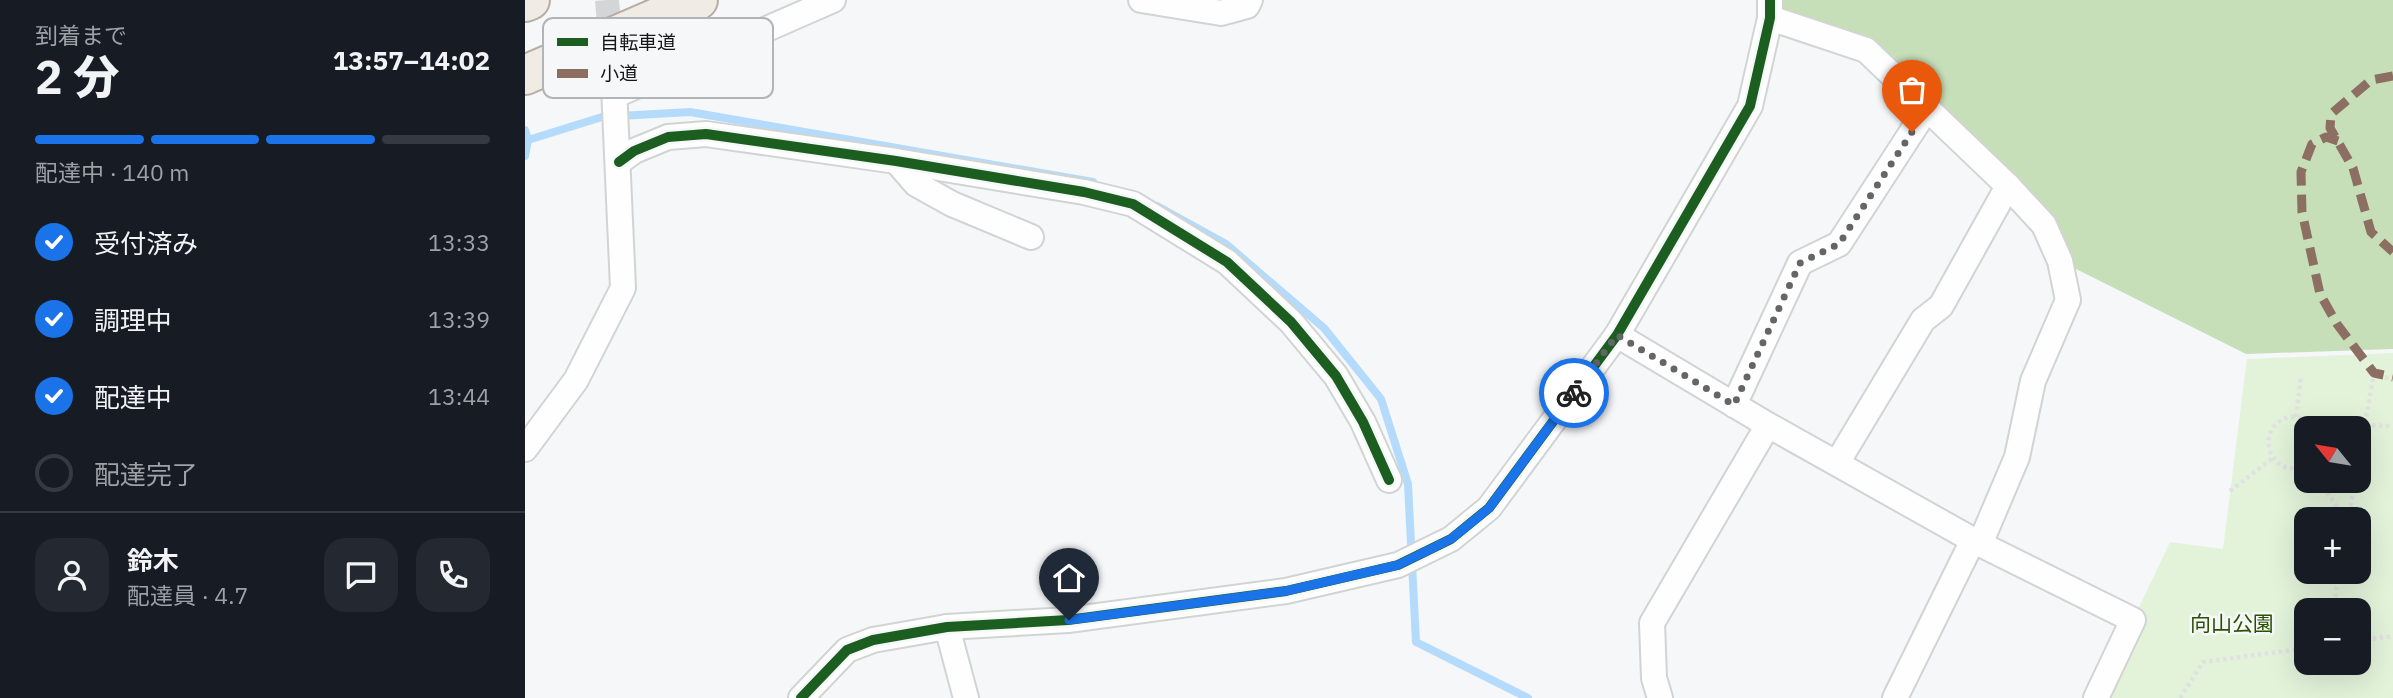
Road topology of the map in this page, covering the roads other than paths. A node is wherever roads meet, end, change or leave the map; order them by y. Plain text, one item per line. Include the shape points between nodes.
1 (698, 0) edge
2 (833, 0) edge
3 (1141, 0) edge
4 (1250, 0) edge
5 (1770, 9) edge
6 (656, 18) edge
7 (773, 26) edge
8 (543, 67) edge
9 (525, 75) edge
10 (615, 98) tunnel mouth
11 (1926, 110) junction
12 (896, 161) junction
13 (619, 162) junction
14 (2008, 186) junction
15 (1031, 237) dead end
16 (1617, 335) junction
17 (1734, 405) junction
18 (1768, 425) junction
19 (525, 449) edge
20 (1836, 463) junction
21 (1389, 480) dead end
22 (1976, 542) junction
23 (947, 627) junction
24 (801, 698) edge
25 (966, 698) edge
26 (1660, 698) edge
27 (1895, 698) edge
28 (2096, 698) edge

1 - 6 main road
2 - 7 street
3 - 4 street via 1221,13 1247,6
5 - 11 street via 1866,50
5 - 16 street via 1750,106
8 - 9 main road
10 - 13 street
11 - 14 street
11 - 17 street via 1839,244 1800,263
12 - 13 street via 706,134 668,137
12 - 15 street via 916,184
12 - 21 street via 1133,204 1227,262 1291,322 1336,376
13 - 19 street via 623,288 576,380
14 - 20 street via 1941,306 1923,320
14 - 22 street via 2044,225 2060,261 2068,300 2033,381 2017,457
16 - 17 street
16 - 23 street via 1489,508 1451,539 1398,565 1272,593 1069,620
17 - 18 street
18 - 20 street
18 - 26 street via 1652,623 1654,678
20 - 22 street
22 - 27 street
22 - 28 street via 2133,620
23 - 24 street via 873,640 847,650
23 - 25 street

